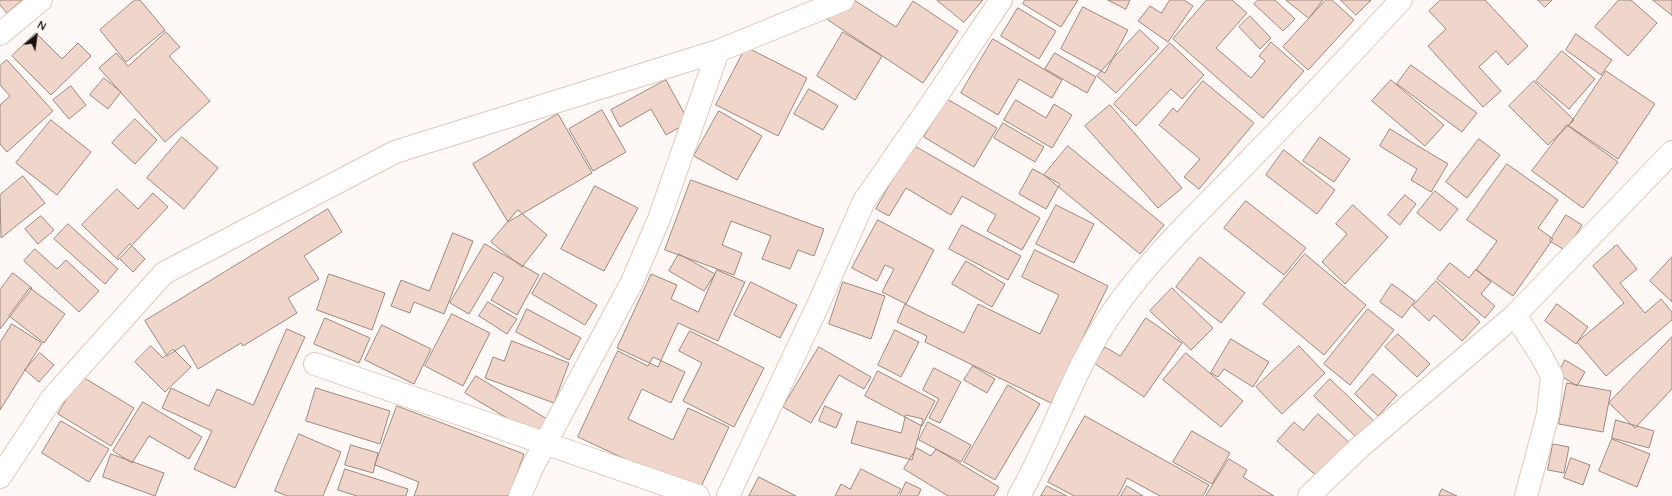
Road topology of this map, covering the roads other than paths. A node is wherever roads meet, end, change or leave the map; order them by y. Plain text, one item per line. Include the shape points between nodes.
1 (41, 0) edge
2 (843, 0) edge
3 (1001, 0) edge
4 (1401, 0) edge
5 (0, 34) edge
6 (718, 51) junction
7 (1668, 165) edge
8 (1514, 315) junction
9 (315, 364) dead end
10 (546, 443) junction
11 (0, 477) edge
12 (520, 496) edge
13 (698, 496) edge
14 (728, 496) edge
15 (1019, 496) edge
16 (1309, 496) edge
17 (1526, 496) edge

1 - 5 street
2 - 6 street
3 - 14 street via 864,200
4 - 15 street via 1134,282 1108,318 1079,369 1035,468
6 - 10 street via 659,219 635,275
6 - 11 street via 395,152 164,273 52,398
7 - 8 street
8 - 16 street via 1359,448
8 - 17 street via 1552,376 1548,414
9 - 10 street
10 - 12 street
10 - 13 street

